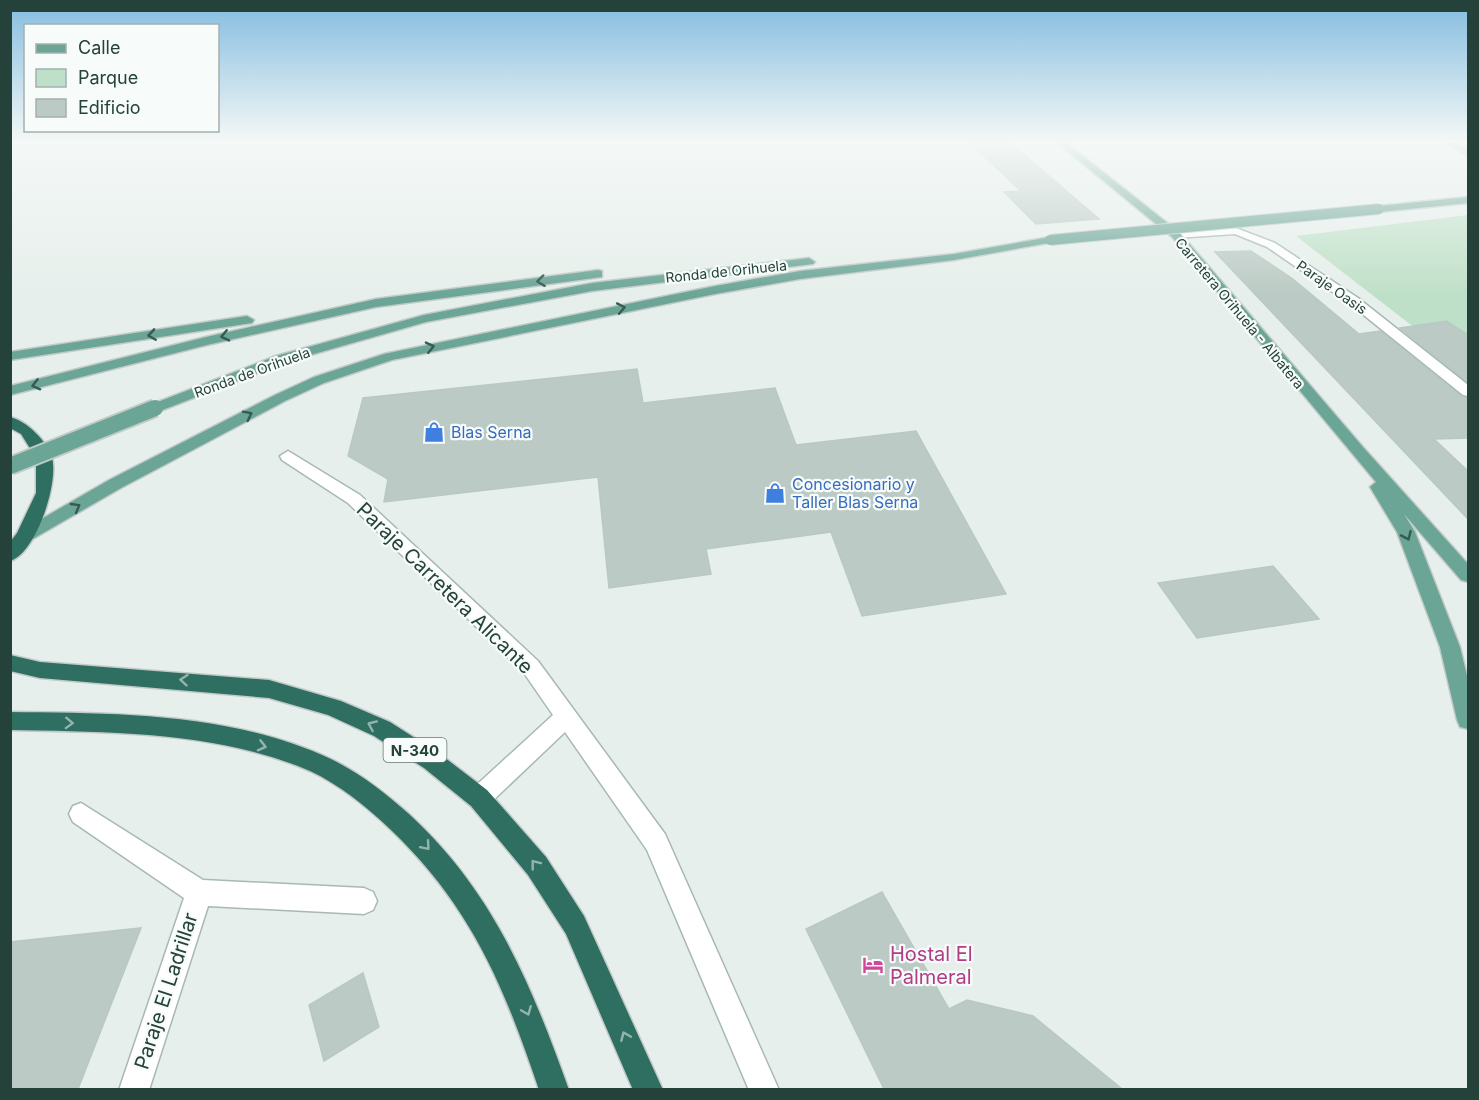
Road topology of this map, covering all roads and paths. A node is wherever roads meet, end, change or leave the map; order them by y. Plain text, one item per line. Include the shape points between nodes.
1 (1123, 192) edge
2 (1468, 193) edge
3 (1468, 200) edge
4 (1442, 202) junction
5 (1176, 235) junction
6 (1050, 240) junction
7 (851, 258) junction
8 (376, 303) junction
9 (10, 356) edge
10 (10, 392) edge
11 (1468, 392) edge
12 (10, 421) edge
13 (1356, 450) junction
14 (288, 456) dead end
15 (10, 466) edge
16 (25, 536) junction
17 (10, 555) edge
18 (1468, 575) edge
19 (10, 663) edge
20 (566, 717) junction
21 (1468, 720) edge
22 (10, 721) edge
23 (478, 798) junction
24 (81, 814) dead end
25 (199, 893) junction
26 (364, 901) dead end
27 (134, 1089) edge
28 (554, 1089) edge
29 (648, 1089) edge
30 (764, 1089) edge

1 - 5 main road, Carretera Orihuela - Albatera
2 - 4 main road
3 - 4 main road, Ronda de Orihuela
4 - 6 main road, Ronda de Orihuela, bridge
5 - 11 street, Paraje Oasis via 1236,231 1271,245 1354,301
5 - 13 main road, Carretera Orihuela - Albatera
6 - 7 main road, Ronda de Orihuela
16 -> 6 main road via 280,398 319,380 389,357 715,290
7 -> 8 main road via 640,269
7 - 15 main road, Ronda de Orihuela, bridge via 603,286 424,319 281,359
8 -> 9 main road
8 -> 10 main road via 206,341
12 - 16 highway via 27,431 44,458 44,493
13 - 18 main road
13 -> 21 main road via 1406,532 1450,647
14 - 20 street, Paraje Carretera Alicante via 354,499 531,668
16 - 17 highway
23 -> 19 highway, N-340 via 432,761 382,729 322,704 269,689 40,670
20 - 23 street
20 - 30 street, Paraje Carretera Alicante via 656,842
22 -> 28 highway via 143,726 214,735 316,763 367,793 416,834 459,883 494,939 528,1011
29 -> 23 highway, N-340 via 575,925 537,866
24 - 25 street, Paraje El Ladrillar
25 - 26 street, Paraje El Ladrillar
25 - 27 street, Paraje El Ladrillar

